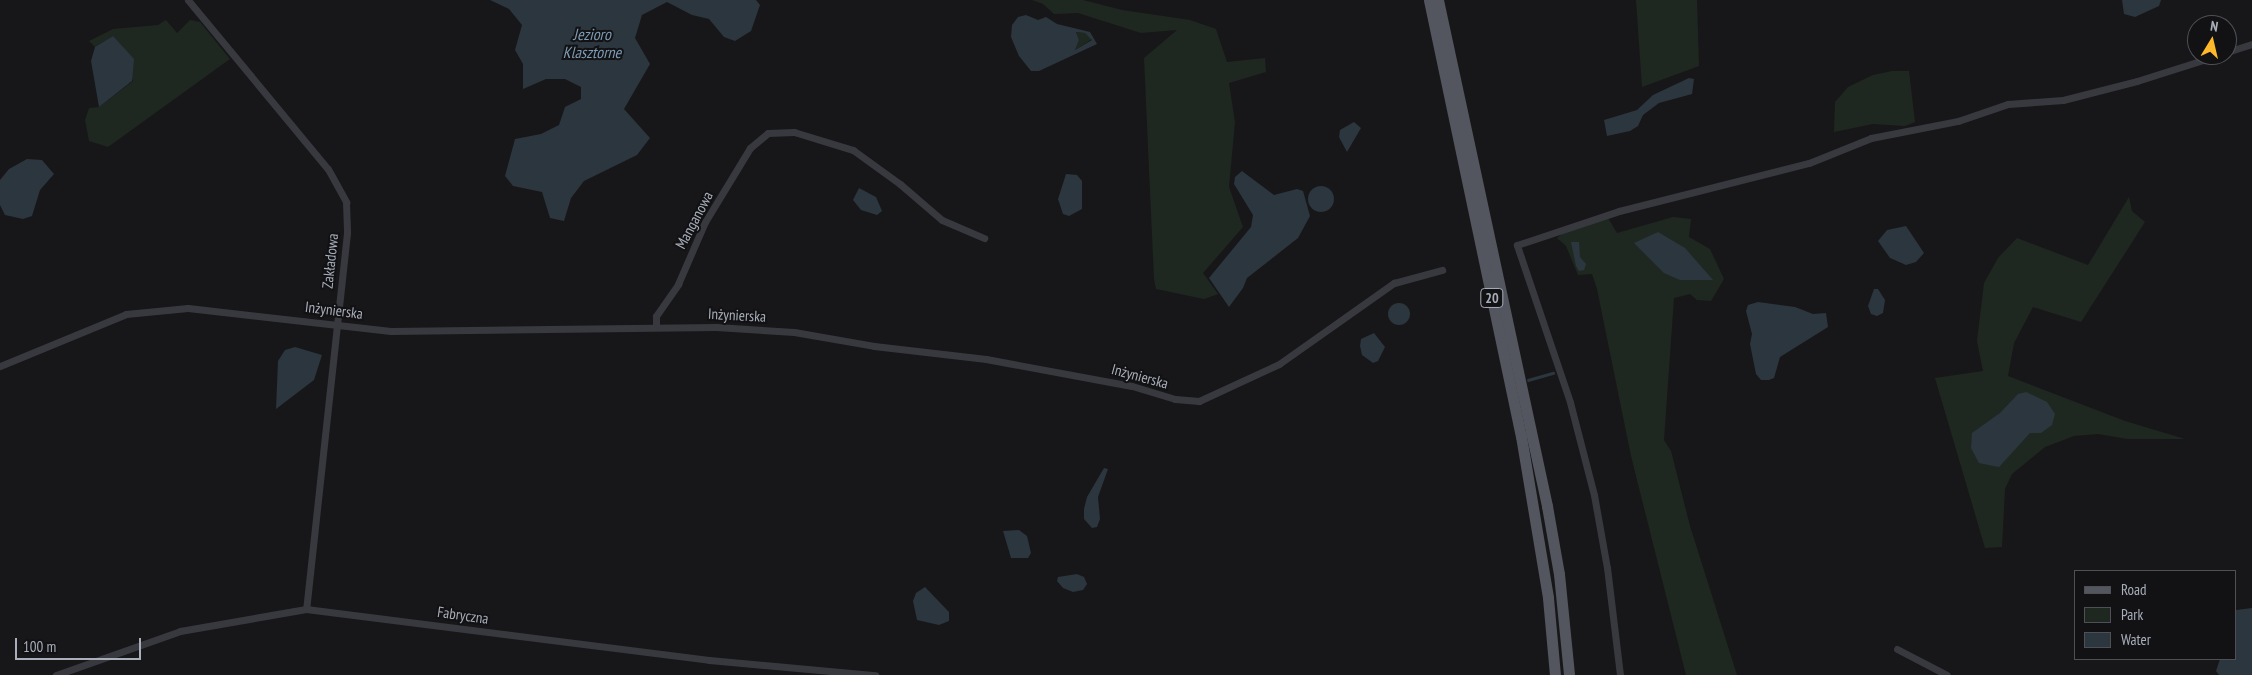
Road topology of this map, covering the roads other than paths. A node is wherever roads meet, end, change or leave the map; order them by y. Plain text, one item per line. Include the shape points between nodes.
1 (188, 0) edge
2 (1429, 0) edge
3 (1438, 0) edge
4 (2252, 44) edge
5 (2237, 49) edge
6 (2187, 65) edge
7 (984, 238) dead end
8 (1442, 270) dead end
9 (337, 323) junction
10 (656, 328) junction
11 (0, 366) edge
12 (306, 609) junction
13 (1897, 649) dead end
14 (56, 675) edge
15 (875, 675) edge
16 (1555, 675) edge
17 (1569, 675) edge
18 (1620, 675) edge
19 (1947, 675) edge

1 - 9 street, Zakładowa via 328,168 343,192 348,220
2 - 16 main road, 20 via 1528,472 1548,598
3 - 17 main road, 20 via 1547,506 1559,574
4 - 5 street
6 - 18 street via 2063,100 2008,104 1958,121 1871,138 1808,163 1619,211 1517,245 1570,402 1594,495 1608,568
7 - 10 street, Manganowa via 942,220 853,150 794,132 768,133 750,148 705,222 678,284 656,316
8 - 10 street, Inżynierska via 1394,283 1279,364 1199,401 1175,399 1123,384 986,359 874,346 794,332 716,327
9 - 10 street, Inżynierska via 391,331
9 - 11 street, Inżynierska via 188,308 145,311 126,314
9 - 12 street, Zakładowa
12 - 14 street, Fabryczna via 180,631
12 - 15 street, Fabryczna via 709,660
13 - 19 street

